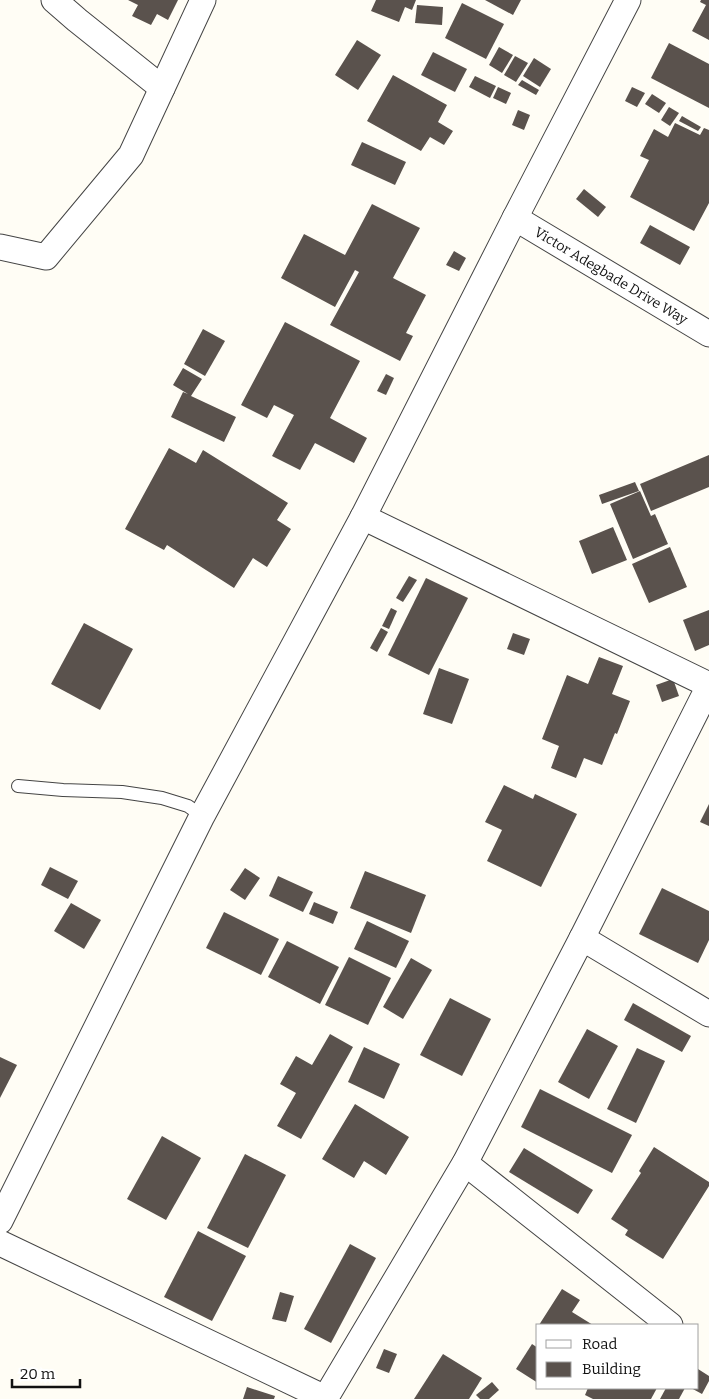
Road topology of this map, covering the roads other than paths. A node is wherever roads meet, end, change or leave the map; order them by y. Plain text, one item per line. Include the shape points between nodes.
1 (54, 0) edge
2 (203, 0) edge
3 (628, 0) edge
4 (162, 88) junction
5 (515, 218) junction
6 (0, 246) edge
7 (709, 334) edge
8 (363, 517) junction
9 (709, 685) edge
10 (18, 786) dead end
11 (202, 816) junction
12 (582, 938) junction
13 (709, 1014) edge
14 (465, 1163) junction
15 (0, 1221) edge
16 (0, 1243) edge
17 (669, 1324) edge
18 (325, 1399) edge

1 - 4 street
2 - 4 street
3 - 5 street
4 - 6 street via 131,154 46,257
5 - 7 street, Victor Adegbade Drive Way
5 - 8 street
8 - 9 street
8 - 11 street
9 - 12 street
10 - 11 lane via 122,792 162,798 188,806
11 - 15 street
12 - 13 street
12 - 14 street
14 - 17 street
14 - 18 street
16 - 18 street

